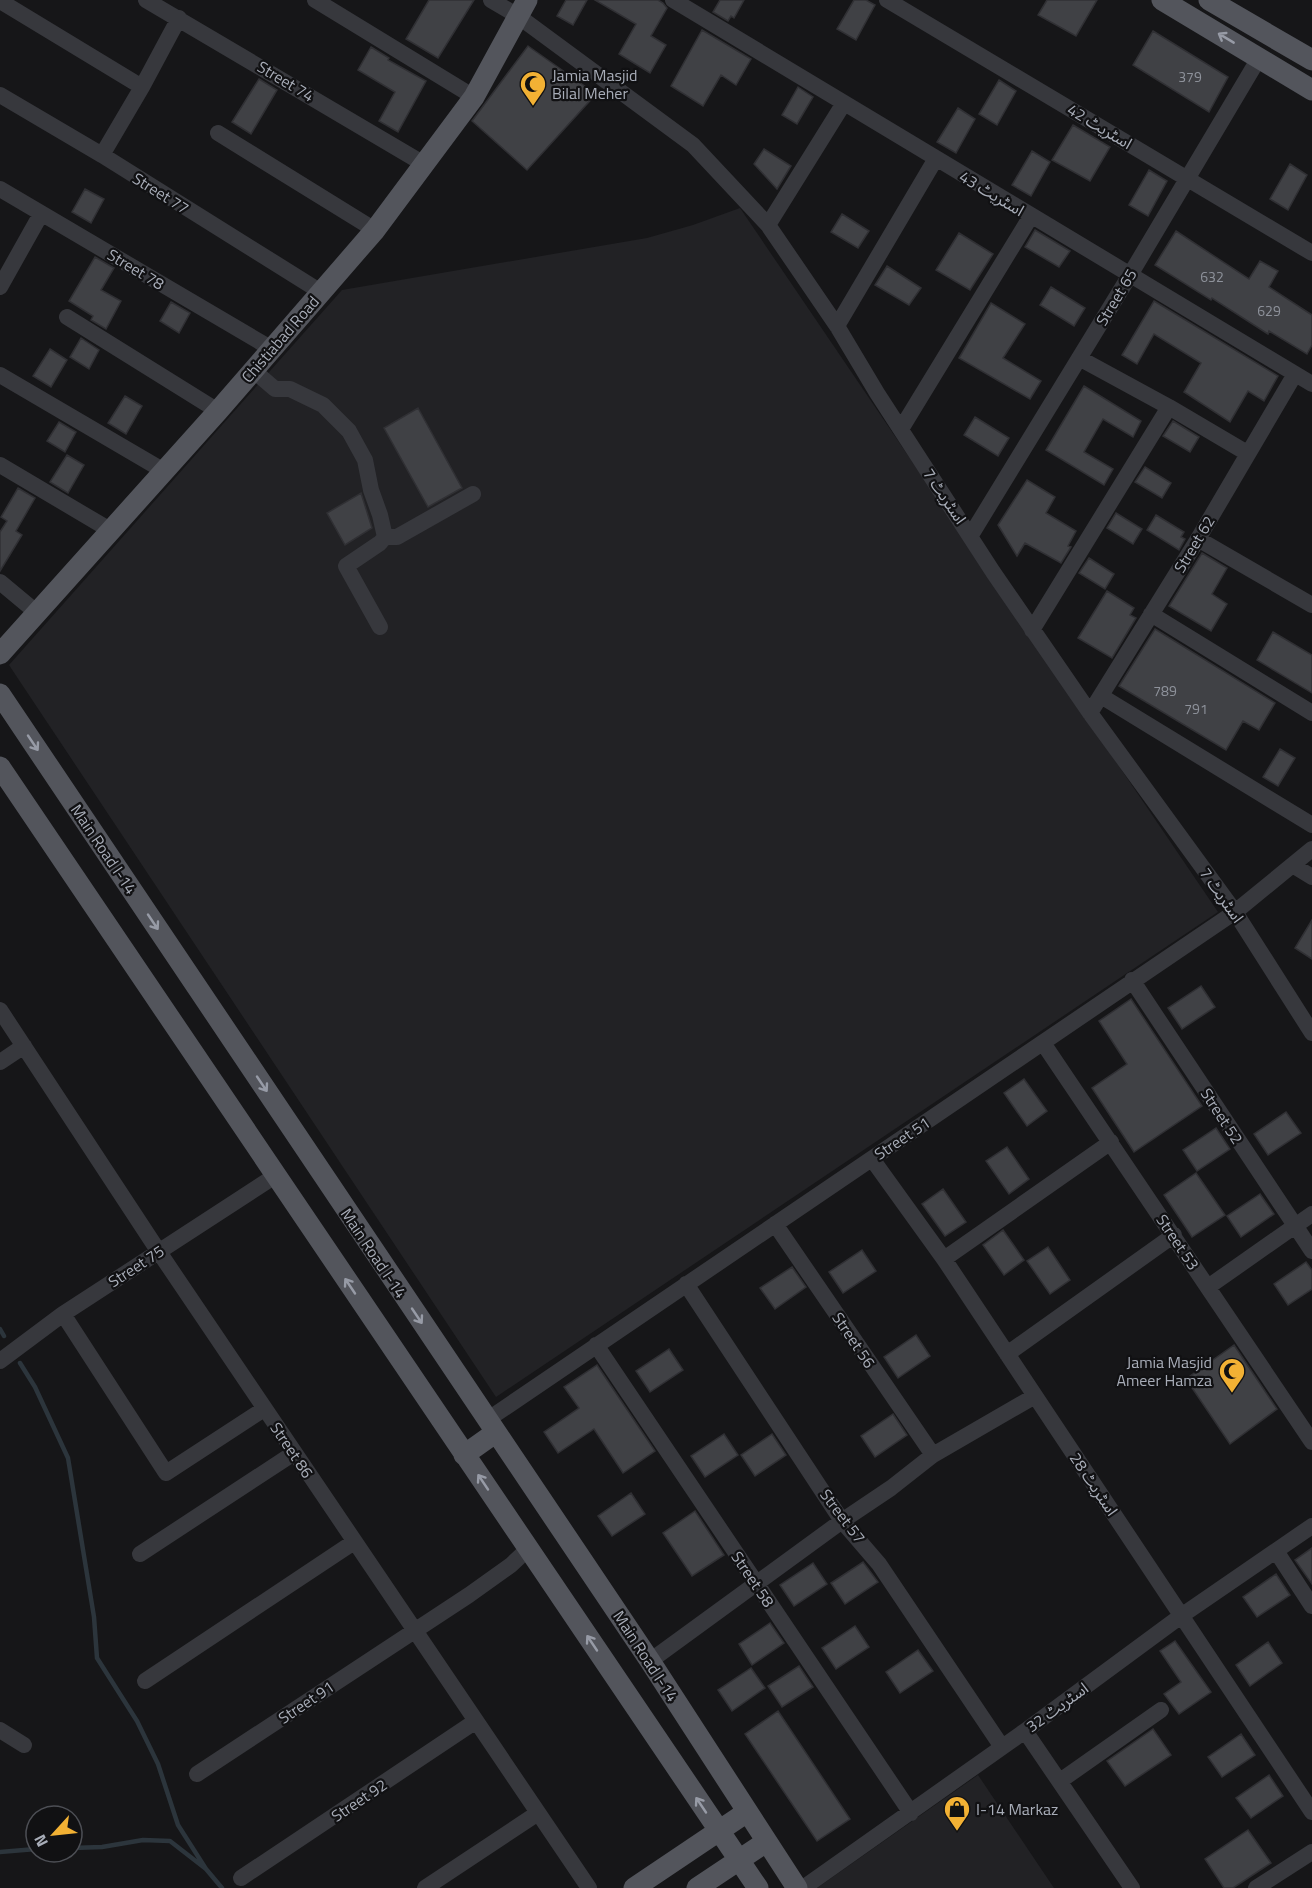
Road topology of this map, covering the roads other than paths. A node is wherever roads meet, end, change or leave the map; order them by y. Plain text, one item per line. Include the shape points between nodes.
1 (146, 0) edge
2 (315, 0) edge
3 (491, 0) edge
4 (673, 0) edge
5 (887, 0) edge
6 (1162, 0) edge
7 (1209, 0) edge
8 (0, 1) edge
9 (523, 8) edge
10 (179, 18) junction
11 (1258, 58) junction
12 (1312, 60) edge
13 (142, 87) junction
14 (1312, 90) edge
15 (0, 95) edge
16 (474, 97) junction
17 (844, 103) junction
18 (218, 133) dead end
19 (102, 155) junction
20 (935, 160) junction
21 (424, 164) junction
22 (1187, 178) junction
23 (0, 189) edge
24 (41, 214) junction
25 (1031, 216) junction
26 (768, 225) junction
27 (375, 230) junction
28 (1312, 253) edge
29 (1130, 275) junction
30 (1, 281) edge
31 (321, 292) junction
32 (67, 317) dead end
33 (837, 326) junction
34 (272, 349) junction
35 (1078, 358) junction
36 (254, 370) junction
37 (1295, 374) junction
38 (0, 375) edge
39 (1312, 384) edge
40 (1169, 407) junction
41 (218, 411) junction
42 (901, 429) junction
43 (1247, 453) junction
44 (0, 465) edge
45 (164, 471) junction
46 (473, 494) dead end
47 (110, 530) junction
48 (971, 535) junction
49 (385, 537) junction
50 (1198, 539) junction
51 (0, 582) edge
52 (1312, 605) edge
53 (36, 612) junction
54 (1151, 614) junction
55 (380, 627) dead end
56 (1032, 630) junction
57 (0, 654) edge
58 (0, 694) edge
59 (1101, 696) junction
60 (1090, 713) junction
61 (1312, 713) edge
62 (0, 767) edge
63 (1312, 825) edge
64 (1312, 849) edge
65 (1294, 866) junction
66 (1312, 877) edge
67 (1235, 912) junction
68 (1132, 980) junction
69 (0, 1010) edge
70 (1311, 1029) edge
71 (1043, 1043) junction
72 (24, 1046) junction
73 (0, 1062) edge
74 (1111, 1142) junction
75 (872, 1159) junction
76 (275, 1176) junction
77 (1312, 1214) edge
78 (775, 1224) junction
79 (1295, 1227) junction
80 (1174, 1235) junction
81 (1312, 1251) edge
82 (159, 1252) junction
83 (944, 1259) junction
84 (686, 1284) junction
85 (1208, 1287) junction
86 (63, 1314) junction
87 (596, 1345) junction
88 (1007, 1354) junction
89 (0, 1361) edge
90 (1035, 1396) junction
91 (264, 1408) junction
92 (491, 1426) junction
93 (1312, 1442) edge
94 (294, 1454) junction
95 (464, 1455) junction
96 (933, 1455) junction
97 (842, 1521) junction
98 (1312, 1526) edge
99 (354, 1542) junction
100 (528, 1549) junction
101 (1276, 1551) junction
102 (140, 1554) dead end
103 (757, 1584) junction
104 (1312, 1606) edge
105 (1181, 1616) junction
106 (415, 1629) junction
107 (650, 1661) junction
108 (145, 1681) dead end
109 (1161, 1710) dead end
110 (476, 1721) junction
111 (0, 1730) edge
112 (1025, 1731) junction
113 (24, 1745) dead end
114 (1002, 1747) junction
115 (197, 1774) dead end
116 (1060, 1781) junction
117 (747, 1812) junction
118 (1312, 1812) edge
119 (538, 1813) junction
120 (910, 1813) junction
121 (719, 1831) junction
122 (766, 1842) junction
123 (1312, 1852) edge
124 (739, 1860) junction
125 (241, 1878) dead end
126 (425, 1888) edge
127 (589, 1888) edge
128 (634, 1888) edge
129 (697, 1888) edge
130 (758, 1888) edge
131 (797, 1888) edge
132 (802, 1888) edge
133 (1132, 1888) edge
134 (1256, 1888) edge

1 - 10 street, Street 74
2 - 16 street
3 - 9 street, اسٹریٹ 7
4 - 17 street, اسٹریٹ 43
5 - 22 street, اسٹریٹ 42
11 -> 6 main road
7 - 12 main road
8 - 13 street
9 - 16 main road, Chistiabad Road
9 - 26 street, اسٹریٹ 7 via 693,145
10 - 13 street
10 - 21 street, Street 74
11 - 14 main road
11 - 22 street, Street 65
13 - 19 street
15 - 19 street, Street 77
16 - 21 main road, Chistiabad Road
17 - 20 street, اسٹریٹ 43
17 - 26 street
18 - 27 street
19 - 31 street, Street 77
20 - 25 street, اسٹریٹ 43
20 - 33 street
21 - 27 main road, Chistiabad Road
22 - 28 street, اسٹریٹ 42
22 - 29 street, Street 65
23 - 24 street, Street 78
24 - 30 street
24 - 34 street, Street 78
25 - 29 street, اسٹریٹ 43
25 - 42 street
26 - 33 street, اسٹریٹ 7
27 - 31 main road, Chistiabad Road
29 - 35 street, Street 65
29 - 37 street, اسٹریٹ 43
31 - 34 main road, Chistiabad Road
32 - 41 street
33 - 42 street, اسٹریٹ 7
34 - 36 main road, Chistiabad Road
35 - 40 street
35 - 48 street, Street 65
36 - 41 main road, Chistiabad Road
36 - 49 street via 275,389 290,389 323,405 349,431 365,460
37 - 39 street, اسٹریٹ 43
37 - 43 street, Street 62
38 - 45 street
40 - 43 street
40 - 56 street
41 - 45 main road, Chistiabad Road
42 - 48 street, اسٹریٹ 7
43 - 50 street, Street 62
44 - 47 street
45 - 47 main road, Chistiabad Road
46 - 49 street via 398,537
47 - 53 main road, Chistiabad Road
48 - 56 street, اسٹریٹ 7
49 - 55 street via 346,566
50 - 52 street
50 - 54 street, Street 62
51 - 53 street
53 - 57 main road, Chistiabad Road
54 - 59 street, Street 62
54 - 61 street
56 - 60 street, اسٹریٹ 7
58 -> 92 main road, Main Road I-14
59 - 60 street, Street 62
59 - 63 street
60 - 67 street, اسٹریٹ 7
62 - 76 main road
64 - 65 street, Street 51
65 - 66 street
65 - 67 street, Street 51
67 - 68 street, Street 51
67 - 70 street, اسٹریٹ 7
68 - 71 street, Street 51
68 - 79 street, Street 52
69 - 72 street, Street 86
71 - 74 street, Street 53
71 - 75 street, Street 51
72 - 73 street
72 - 82 street, Street 86
74 - 80 street, Street 53
74 - 83 street
75 - 78 street, Street 51
75 - 83 street, اسٹریٹ 28
76 - 82 street, Street 75
95 -> 76 main road
77 - 79 street
78 - 84 street, Street 51
78 - 96 street, Street 56
79 - 81 street, Street 52
79 - 85 street
80 - 85 street, Street 53
80 - 88 street
82 - 86 street, Street 75
82 - 91 street, Street 86
83 - 88 street, اسٹریٹ 28
84 - 87 street, Street 51
84 - 97 street, Street 57
85 - 93 street, Street 53
86 - 89 street, Street 75
86 - 91 street via 166,1473
87 - 92 street, Street 51
87 - 103 street, Street 58
88 - 90 street, اسٹریٹ 28
90 - 96 street
90 - 105 street, اسٹریٹ 28
91 - 94 street, Street 86
92 - 95 main road
92 - 107 main road, Main Road I-14
94 - 99 street, Street 86
94 - 102 street
100 -> 95 main road
96 - 97 street
97 - 103 street
97 - 114 street, Street 57 via 879,1564
98 - 101 street, اسٹریٹ 32
99 - 106 street, Street 86
99 - 108 street
100 - 106 street, Street 91 via 490,1581
121 -> 100 main road
101 - 104 street
101 - 105 street, اسٹریٹ 32
103 - 107 street
103 - 120 street, Street 58
105 - 112 street, اسٹریٹ 32
105 - 118 street, اسٹریٹ 28
106 - 110 street, Street 86
106 - 115 street, Street 91
107 - 117 main road, Main Road I-14
109 - 116 street
110 - 119 street, Street 86
110 - 125 street, Street 92
111 - 113 street
112 - 114 street, اسٹریٹ 32
112 - 116 street
114 - 120 street, اسٹریٹ 32
116 - 133 street
117 - 121 main road
117 - 122 main road, Main Road I-14
119 - 126 street
119 - 127 street, Street 86
120 - 132 street, اسٹریٹ 32
121 - 124 main road
121 - 128 main road
122 - 124 main road
122 - 131 main road, Main Road I-14
123 - 134 street
124 - 129 main road
124 - 130 main road

